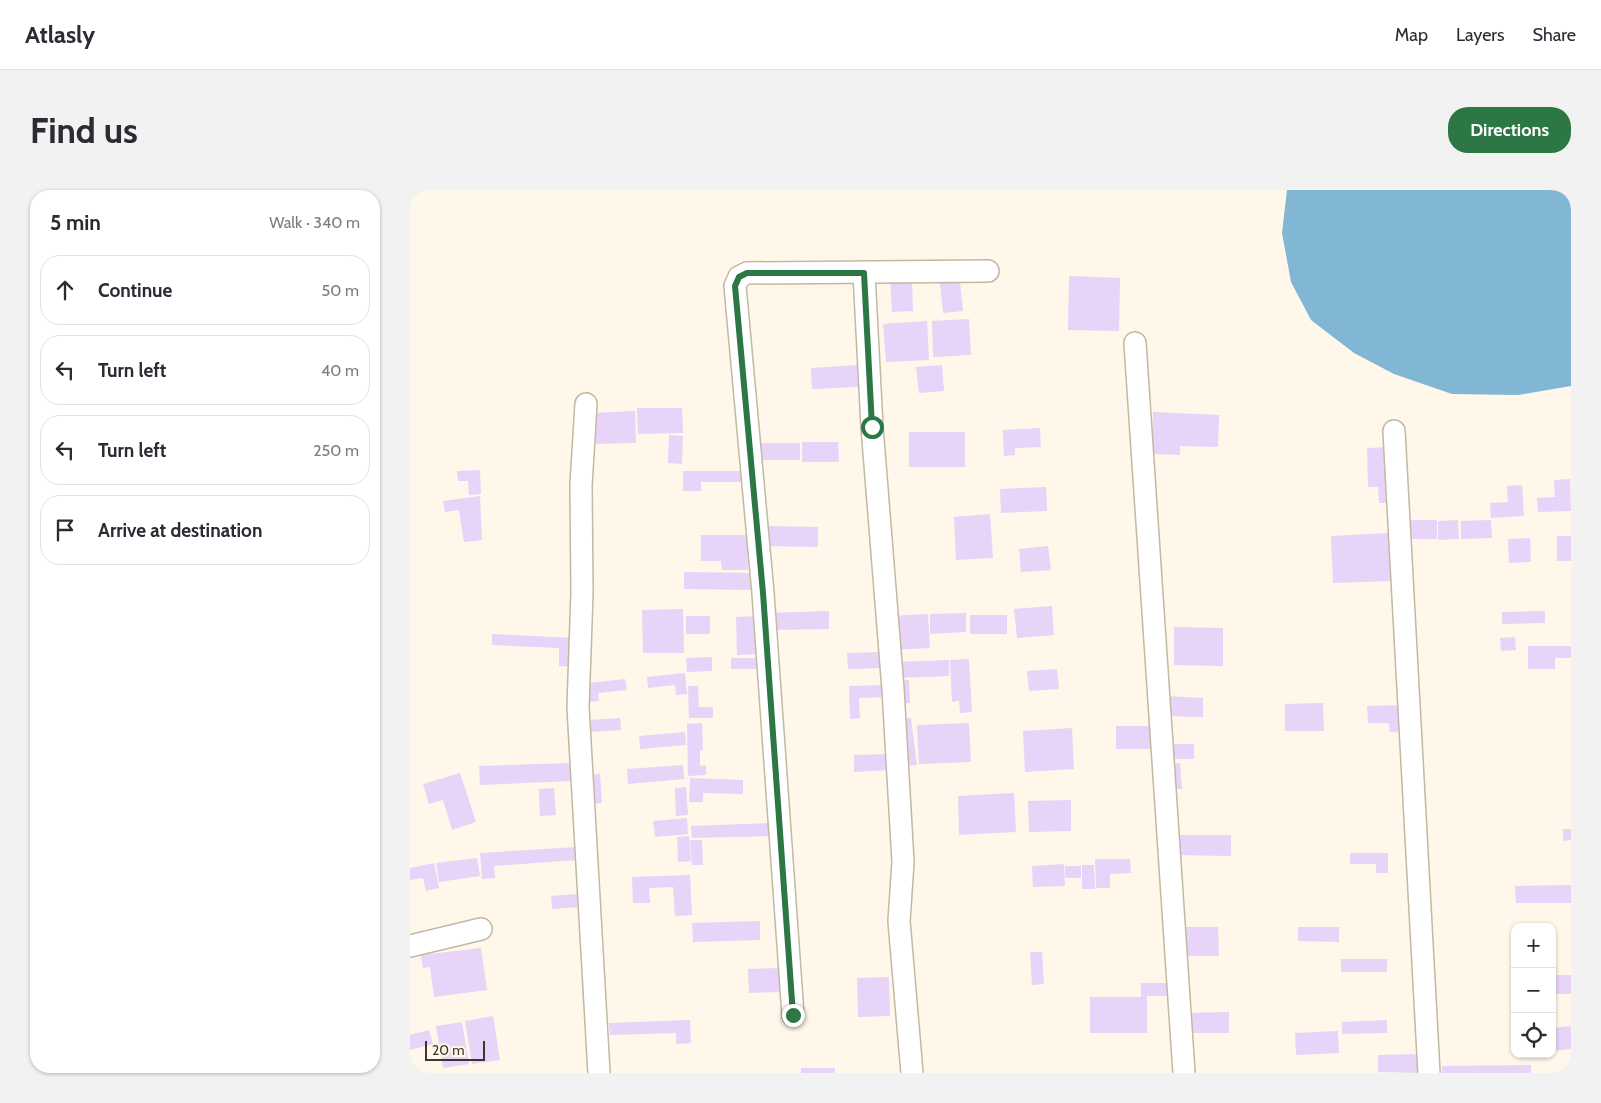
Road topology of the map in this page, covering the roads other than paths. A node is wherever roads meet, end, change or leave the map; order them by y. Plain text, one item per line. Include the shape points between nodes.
1 (988, 272) dead end
2 (864, 273) junction
3 (1135, 343) dead end
4 (586, 404) dead end
5 (1394, 431) dead end
6 (482, 929) dead end
7 (410, 946) edge
8 (793, 1015) dead end
9 (599, 1073) edge
10 (912, 1073) edge
11 (1184, 1073) edge
12 (1429, 1073) edge

1 - 2 street
2 - 8 street via 747,273 739,277 735,286 763,593
2 - 10 street via 903,853 899,921
3 - 11 street
4 - 9 street via 581,485 578,707
5 - 12 street
6 - 7 street

